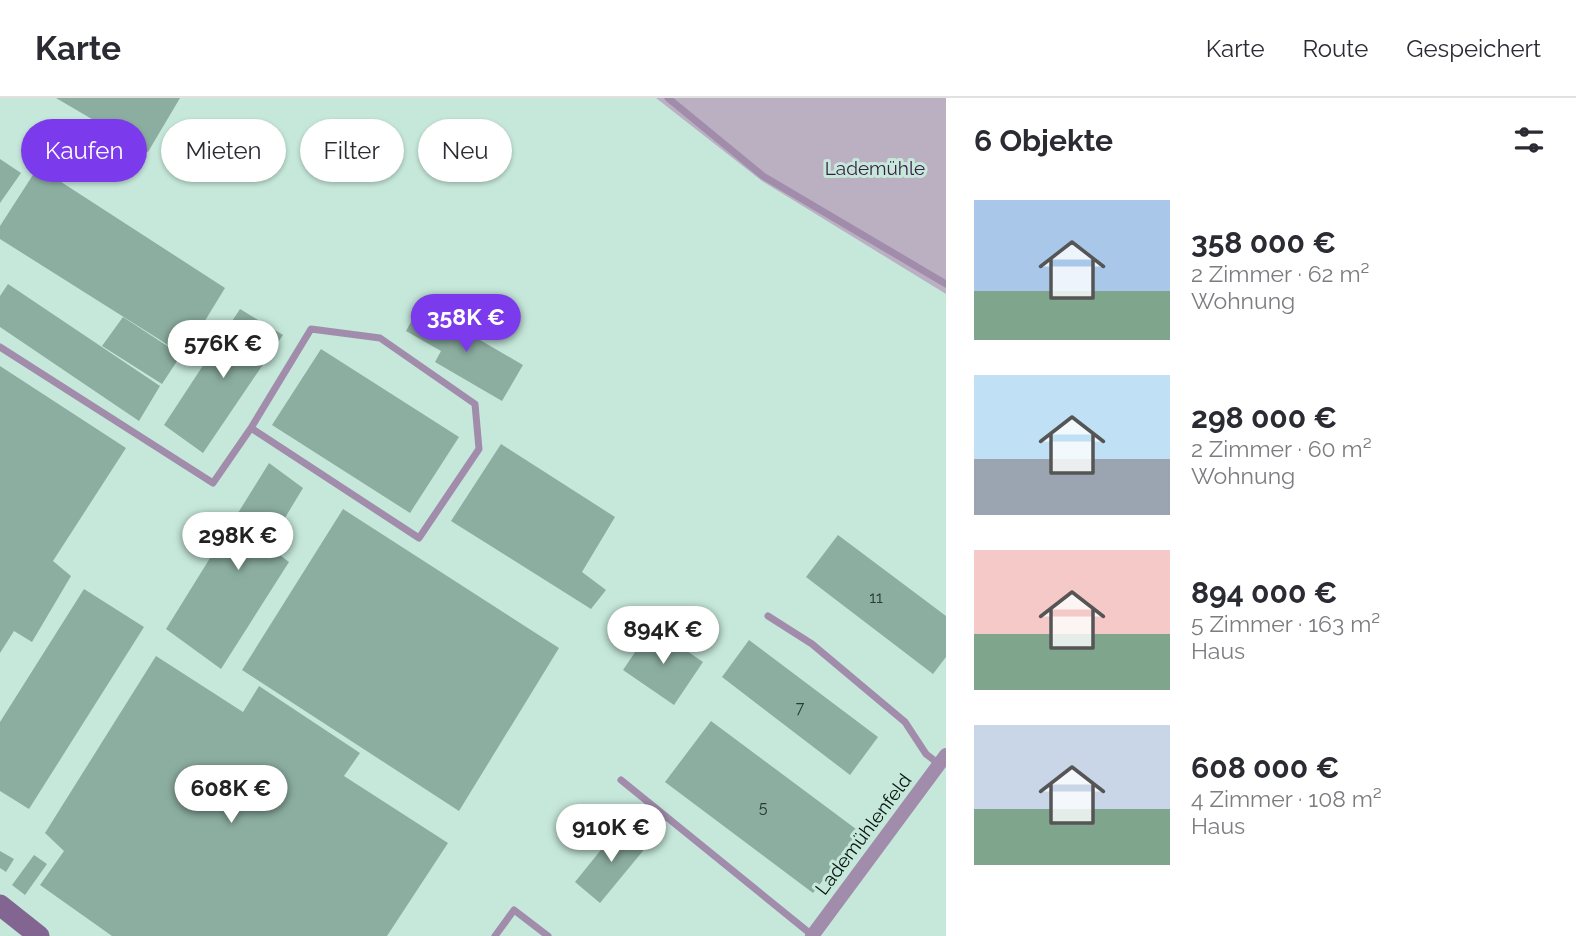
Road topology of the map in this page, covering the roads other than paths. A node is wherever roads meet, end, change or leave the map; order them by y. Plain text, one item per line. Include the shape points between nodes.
1 (668, 98) edge
2 (946, 284) edge
3 (0, 347) edge
4 (251, 428) junction
5 (768, 616) dead end
6 (943, 760) edge
7 (621, 780) dead end
8 (0, 905) edge
9 (39, 936) edge
10 (495, 936) edge
11 (548, 936) edge
12 (812, 936) edge

1 - 2 lane via 763,176
3 - 4 lane via 213,483
4 - 4 lane via 311,329 380,338 475,404 479,449 419,538
5 - 6 lane via 812,644 905,722 926,754
6 - 12 street, Lademühlenfeld
7 - 12 lane
8 - 9 main road
10 - 11 lane via 514,910

